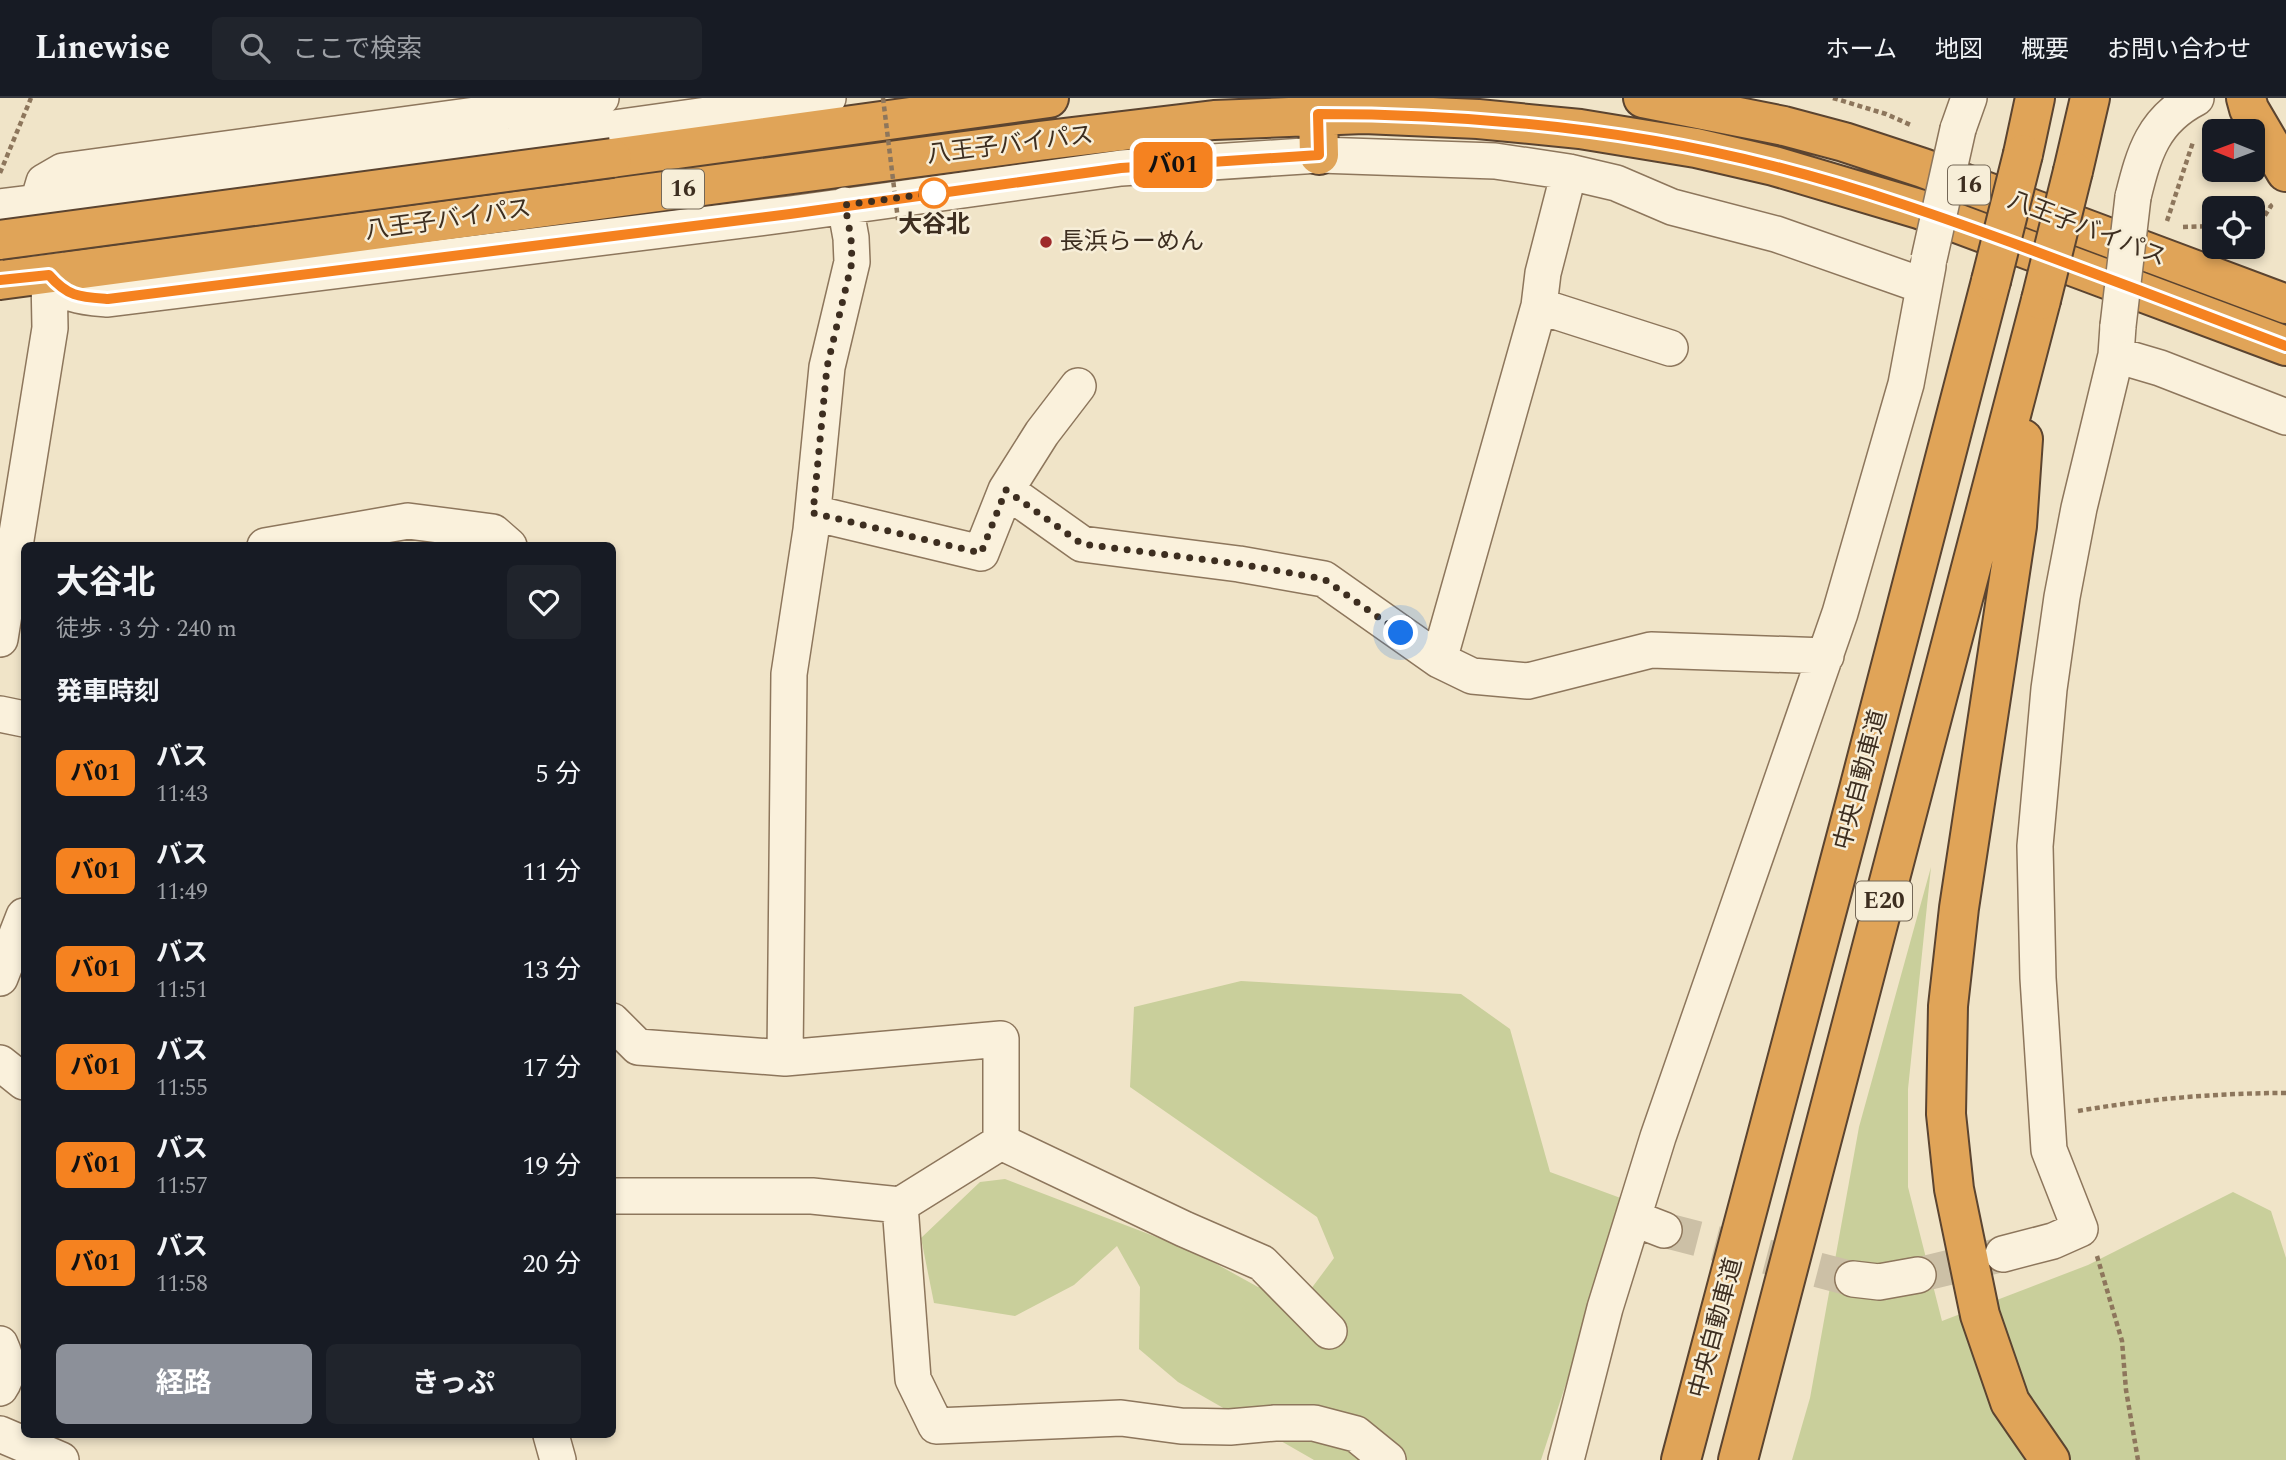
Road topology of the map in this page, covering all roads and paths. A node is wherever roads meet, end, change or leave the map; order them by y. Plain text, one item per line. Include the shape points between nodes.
1 (31, 98) edge
2 (400, 98) edge
3 (601, 98) edge
4 (822, 98) edge
5 (828, 98) edge
6 (883, 98) edge
7 (1049, 98) edge
8 (1643, 98) edge
9 (1833, 98) edge
10 (2035, 98) edge
11 (2090, 98) edge
12 (2246, 98) edge
13 (1964, 113) edge
14 (1318, 114) junction
15 (2197, 114) edge
16 (379, 129) junction
17 (1922, 130) dead end
18 (1319, 155) junction
19 (1569, 172) junction
20 (0, 173) edge
21 (2274, 184) edge
22 (37, 201) junction
23 (845, 205) junction
24 (0, 207) edge
25 (2265, 215) edge
26 (898, 220) dead end
27 (2168, 221) dead end
28 (0, 240) edge
29 (1927, 273) junction
30 (49, 275) junction
31 (0, 280) edge
32 (2286, 304) edge
33 (1539, 306) junction
34 (2117, 340) junction
35 (2030, 342) junction
36 (2286, 346) edge
37 (1670, 348) dead end
38 (1078, 386) dead end
39 (2286, 418) edge
40 (1006, 490) junction
41 (813, 513) junction
42 (22, 542) edge
43 (288, 542) edge
44 (505, 542) edge
45 (21, 551) edge
46 (16, 590) edge
47 (0, 639) edge
48 (1826, 656) junction
49 (1439, 660) junction
50 (0, 714) edge
51 (21, 718) edge
52 (21, 924) edge
53 (0, 978) edge
54 (616, 1025) edge
55 (785, 1058) junction
56 (0, 1063) edge
57 (1785, 1063) junction
58 (21, 1080) edge
59 (2286, 1093) edge
60 (2046, 1117) junction
61 (1001, 1142) junction
62 (616, 1196) edge
63 (900, 1205) junction
64 (2080, 1229) junction
65 (2003, 1254) tunnel mouth
66 (1918, 1275) tunnel mouth
67 (1853, 1279) tunnel mouth
68 (1329, 1331) dead end
69 (0, 1344) edge
70 (0, 1388) edge
71 (0, 1434) edge
72 (552, 1438) edge
73 (61, 1460) edge
74 (558, 1460) edge
75 (1388, 1460) edge
76 (1566, 1460) edge
77 (1662, 1460) edge
78 (1681, 1460) edge
79 (1738, 1460) edge
80 (2050, 1460) edge
81 (2138, 1460) edge

1 - 20 path
2 - 16 street
3 - 16 street
4 - 5 street
4 - 22 street via 437,153
6 - 26 path, bridge
7 - 28 highway, 八王子バイパス / 16, bridge
8 - 32 highway, 八王子バイパス / 16 via 1844,142
9 - 17 path
10 - 57 highway, 中央自動車道 / E20, bridge
11 - 35 highway, E20, bridge
12 - 21 highway
13 - 29 street, bridge
14 - 18 highway
14 - 30 highway, 八王子バイパス / 16 via 1214,120 1039,141
14 - 36 highway, 八王子バイパス / 16 via 1478,119 1580,129 1774,166 1919,209
15 - 27 path
15 - 34 street, bridge via 2165,118 2144,154 2133,197
16 - 22 street via 63,171 44,181
18 - 19 street via 1495,160
18 - 23 street via 1121,168
19 - 29 street via 1616,183 1672,207
19 - 33 street
21 - 25 path
22 - 24 street
22 - 30 street
23 - 30 street via 108,299 61,289
23 - 41 street via 852,262 827,367
29 - 48 street via 1906,384
30 - 31 highway, 八王子バイパス / 16
30 - 42 street via 50,328
33 - 37 street
33 - 49 street
34 - 39 street via 2160,368
34 - 60 street via 2079,508 2049,689 2035,846
35 - 79 highway, E20
35 - 80 highway via 2017,526 1948,1006 1946,1114 1954,1189 1980,1315 2010,1402
38 - 40 street
40 - 41 street via 981,553
40 - 49 street via 1082,544 1324,579
41 - 55 street via 789,674
43 - 44 street via 408,521 493,531
45 - 46 street
46 - 47 street
48 - 49 street via 1651,650 1528,681 1472,676
48 - 76 street via 1658,1137 1648,1224 1605,1308
50 - 51 street
52 - 53 street
54 - 55 street via 638,1047
55 - 61 street via 1001,1039
56 - 58 street
57 - 77 highway
57 - 78 highway, 中央自動車道 / E20
59 - 60 path via 2142,1100
60 - 64 street via 2049,1150
61 - 63 street
61 - 68 street via 1262,1263
62 - 63 street via 812,1196
63 - 75 street via 913,1379 936,1426 1121,1418 1181,1426 1314,1423 1356,1434
64 - 65 street
64 - 81 path via 2096,1253 2122,1340
66 - 67 street via 1879,1282
69 - 70 street via 7,1366
71 - 73 street
72 - 74 street

